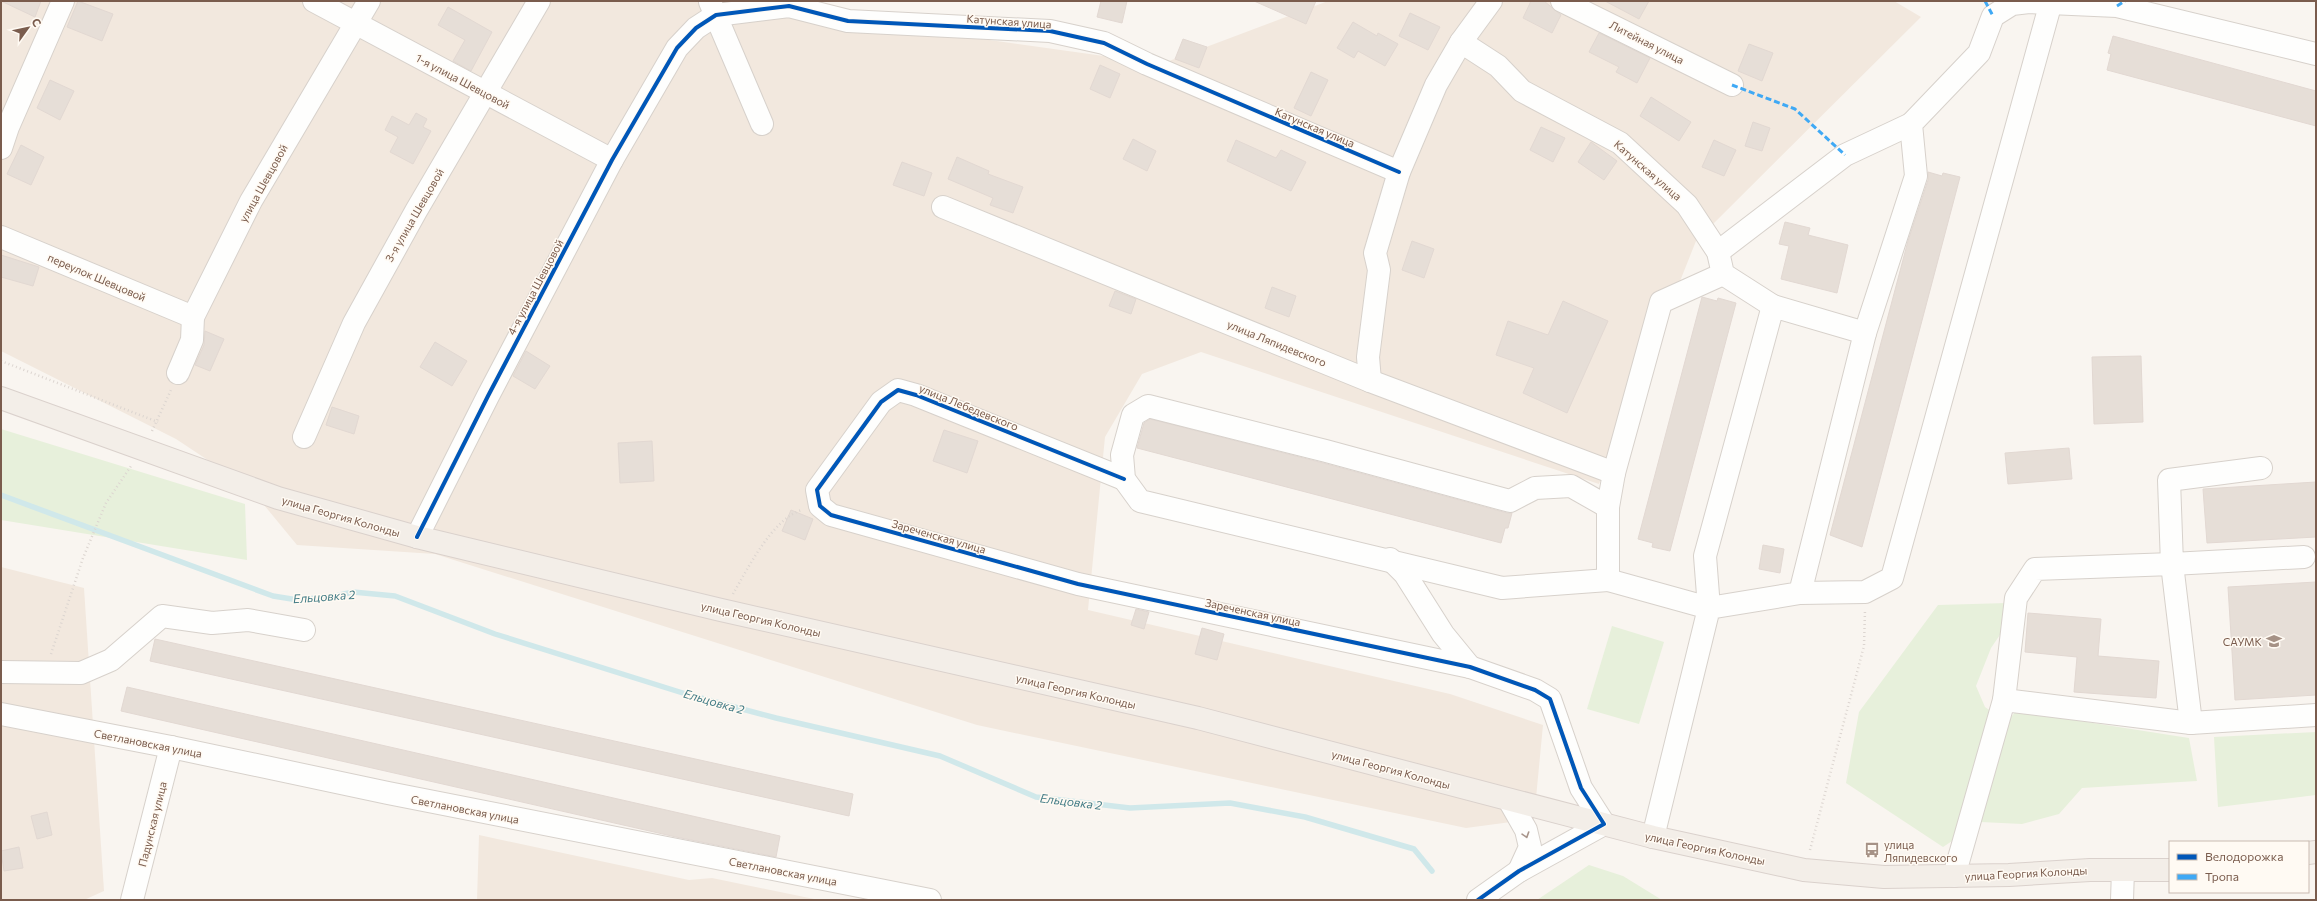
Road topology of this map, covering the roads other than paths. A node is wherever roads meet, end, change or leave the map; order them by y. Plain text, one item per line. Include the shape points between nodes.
1 (63, 1) edge
2 (314, 1) edge
3 (369, 1) edge
4 (539, 1) edge
5 (1492, 1) edge
6 (1562, 1) edge
7 (2052, 2) edge
8 (791, 4) edge
9 (713, 8) edge
10 (355, 23) junction
11 (1461, 42) junction
12 (677, 48) joint
13 (2316, 54) edge
14 (1732, 85) dead end
15 (484, 93) junction
16 (762, 124) dead end
17 (1911, 124) junction
18 (5, 125) edge
19 (1, 148) edge
20 (612, 160) junction
21 (1399, 172) junction
22 (944, 207) dead end
23 (1, 237) edge
24 (1718, 252) junction
25 (1724, 274) junction
26 (1773, 306) junction
27 (193, 317) junction
28 (1865, 333) junction
29 (178, 373) dead end
30 (1370, 381) junction
31 (1, 398) edge
32 (304, 437) dead end
33 (2261, 468) dead end
34 (1614, 472) junction
35 (1124, 479) junction
36 (820, 506) joint
37 (1608, 507) junction
38 (417, 537) junction
39 (2304, 557) dead end
40 (1390, 559) junction
41 (2172, 564) junction
42 (1608, 580) junction
43 (1800, 593) junction
44 (1709, 608) junction
45 (304, 630) dead end
46 (1470, 667) junction
47 (1, 672) edge
48 (2004, 700) junction
49 (1, 714) edge
50 (2316, 715) edge
51 (2191, 723) junction
52 (171, 747) junction
53 (1508, 800) junction
54 (1604, 824) junction
55 (1654, 837) junction
56 (2122, 870) junction
57 (2169, 870) edge
58 (1519, 871) junction
59 (1954, 876) junction
60 (132, 900) edge
61 (930, 900) edge
62 (1478, 900) edge
63 (2122, 900) edge

1 - 18 street
2 - 10 street, 1-я улица Шевцовой
3 - 10 street, улица Шевцовой
4 - 15 street, 3-я улица Шевцовой
5 - 11 street
6 - 14 street, Литейная улица
7 - 13 street via 2117,6
7 - 17 street via 2012,4 1993,16 1979,53
7 - 43 street via 1892,578 1865,592
8 - 9 street, Катунская улица
8 - 21 street, Катунская улица via 848,21 1050,31 1104,43 1147,64
9 - 12 street, Катунская улица
9 - 16 street
10 - 15 street, 1-я улица Шевцовой
10 - 27 street, улица Шевцовой via 252,201
11 - 21 street via 1436,85
11 - 24 street, Катунская улица via 1498,66 1522,91 1620,143 1687,205
12 - 20 street, 4-я улица Шевцовой
15 - 20 street, 1-я улица Шевцовой
15 - 32 street, 3-я улица Шевцовой via 354,323
17 - 24 street via 1845,155
17 - 28 street via 1916,176
18 - 19 street
20 - 38 street, 4-я улица Шевцовой
21 - 30 street via 1375,253 1379,270 1368,356
22 - 30 street, улица Ляпидевского
23 - 27 street, переулок Шевцовой
24 - 25 street, Катунская улица
25 - 26 street
25 - 34 street via 1661,302
26 - 28 street
26 - 44 street via 1705,556
27 - 29 street, улица Шевцовой via 192,340
28 - 43 street
30 - 34 street, улица Ляпидевского
31 - 38 main road, улица Георгия Колонды via 278,498
33 - 41 street via 2169,480
34 - 37 street
35 - 36 street, улица Лебедевского via 898,390 882,402 817,490
35 - 37 street via 1122,455 1133,415 1148,406 1510,501 1535,488 1571,486
35 - 40 street via 1140,501
36 - 46 street, Зареченская улица via 831,515 1078,584
37 - 42 street
38 - 53 main road, улица Георгия Колонды via 722,610 1198,718
39 - 41 street
40 - 42 street via 1502,588
40 - 46 street via 1405,574 1443,634
41 - 48 street via 2035,569 2016,598
41 - 51 street
42 - 44 street
43 - 44 street
44 - 55 street
45 - 47 street via 248,620 212,623 162,616 111,660 81,673
46 - 54 street, Зареченская улица via 1535,690 1550,699 1581,788
48 - 51 street
48 - 59 street
49 - 52 street, Светлановская улица
50 - 51 street
52 - 60 street, Падунская улица
52 - 61 street, Светлановская улица via 388,793
53 - 54 main road, улица Георгия Колонды
53 -> 58 street via 1526,830 1530,847
54 - 55 main road, улица Георгия Колонды
54 - 58 street
55 - 59 main road, улица Георгия Колонды via 1804,870 1884,877
56 - 57 main road, улица Георгия Колонды
56 - 59 main road, улица Георгия Колонды
56 - 63 street
58 - 62 street

